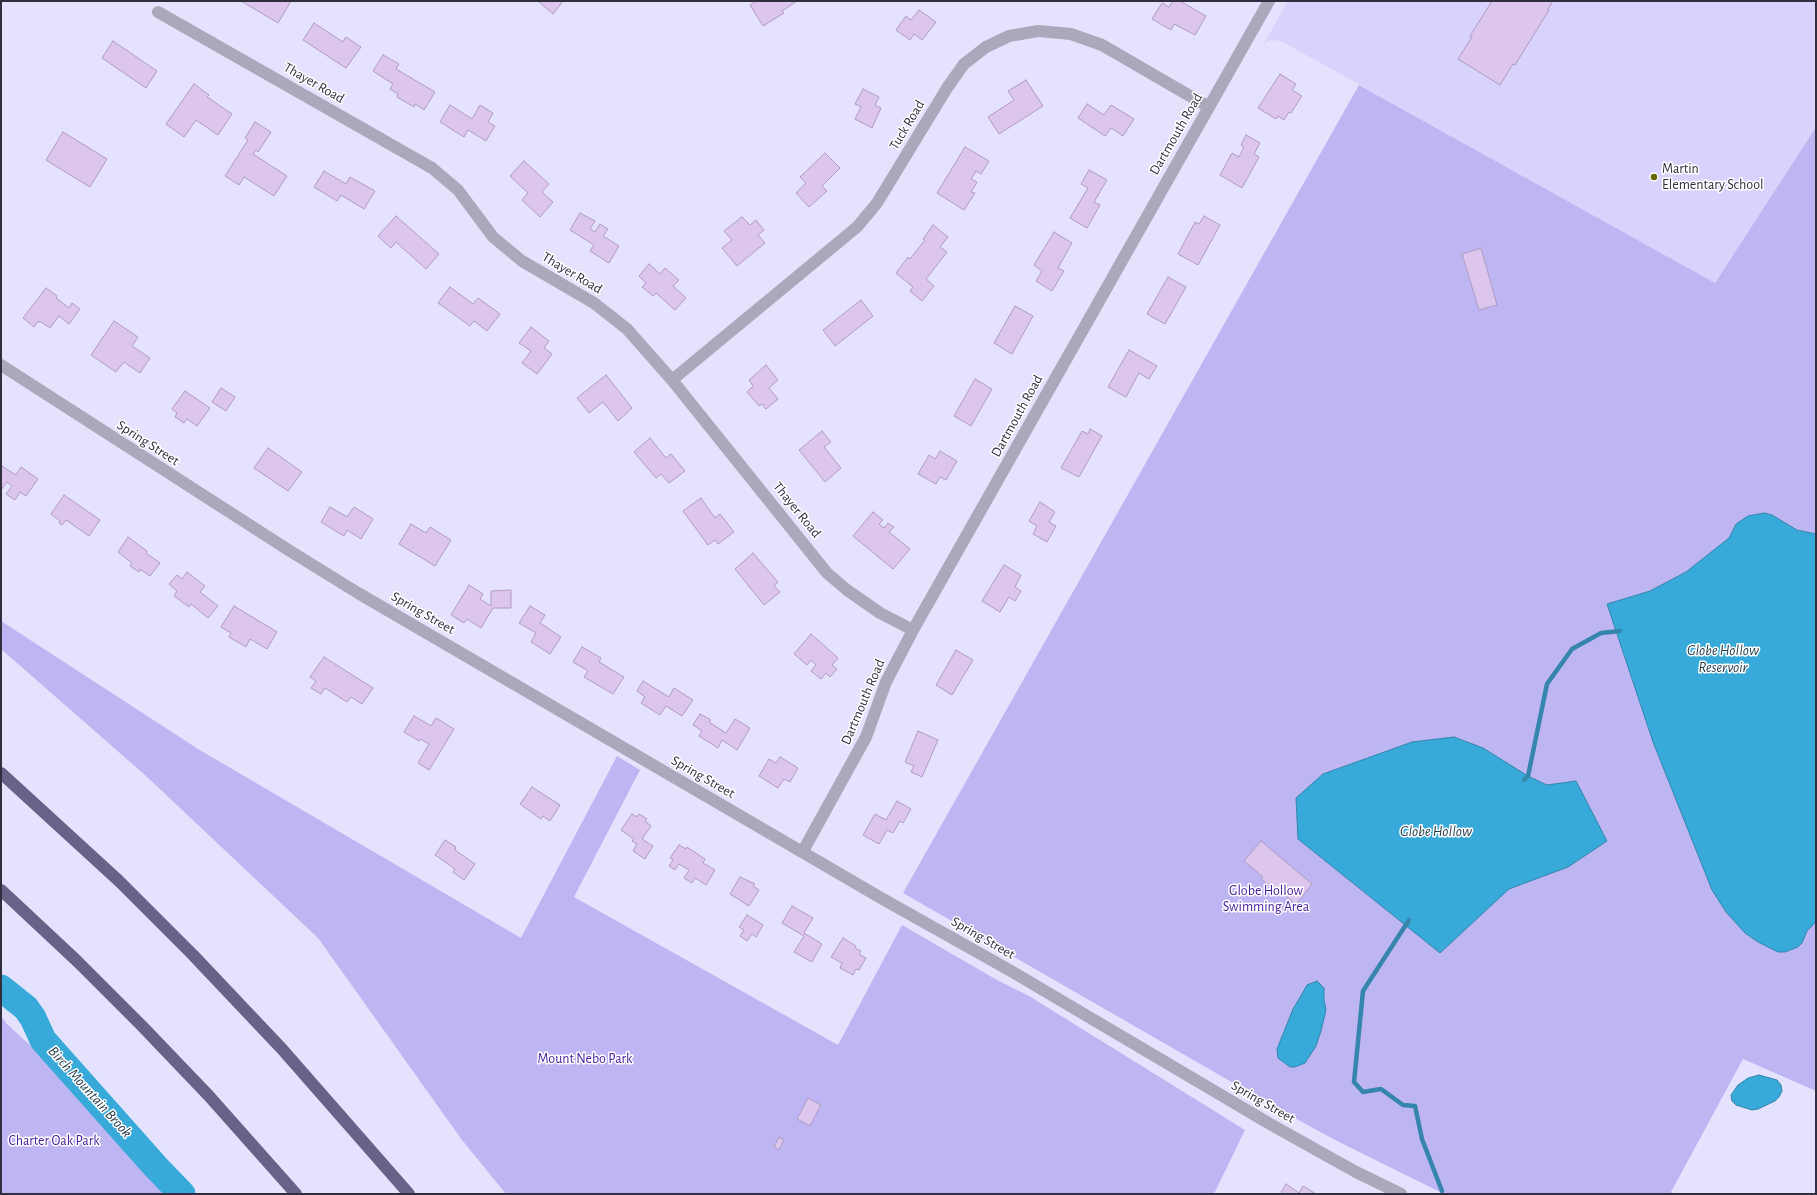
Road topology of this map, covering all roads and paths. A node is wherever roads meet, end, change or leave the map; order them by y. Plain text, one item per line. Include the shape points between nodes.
1 (1269, 1) edge
2 (158, 12) dead end
3 (1209, 107) junction
4 (1, 365) edge
5 (672, 380) junction
6 (913, 630) junction
7 (1, 772) edge
8 (803, 851) junction
9 (1, 890) edge
10 (296, 1194) edge
11 (409, 1194) edge
12 (1401, 1194) edge

1 - 3 street, Dartmouth Road
2 - 5 street, Thayer Road via 432,168 458,190 493,237 522,261 594,303 627,329
3 - 5 street, Tuck Road via 1102,45 1071,34 1038,31 1009,36 986,47 964,64 946,88 877,203 857,228
3 - 6 street, Dartmouth Road
4 - 8 street, Spring Street via 290,552
5 - 6 street, Thayer Road via 827,573 875,609
6 - 8 street, Dartmouth Road via 886,682 866,738
7 - 11 highway via 119,881 194,955 287,1055
8 - 12 street, Spring Street via 1270,1124
9 - 10 highway via 142,1026

